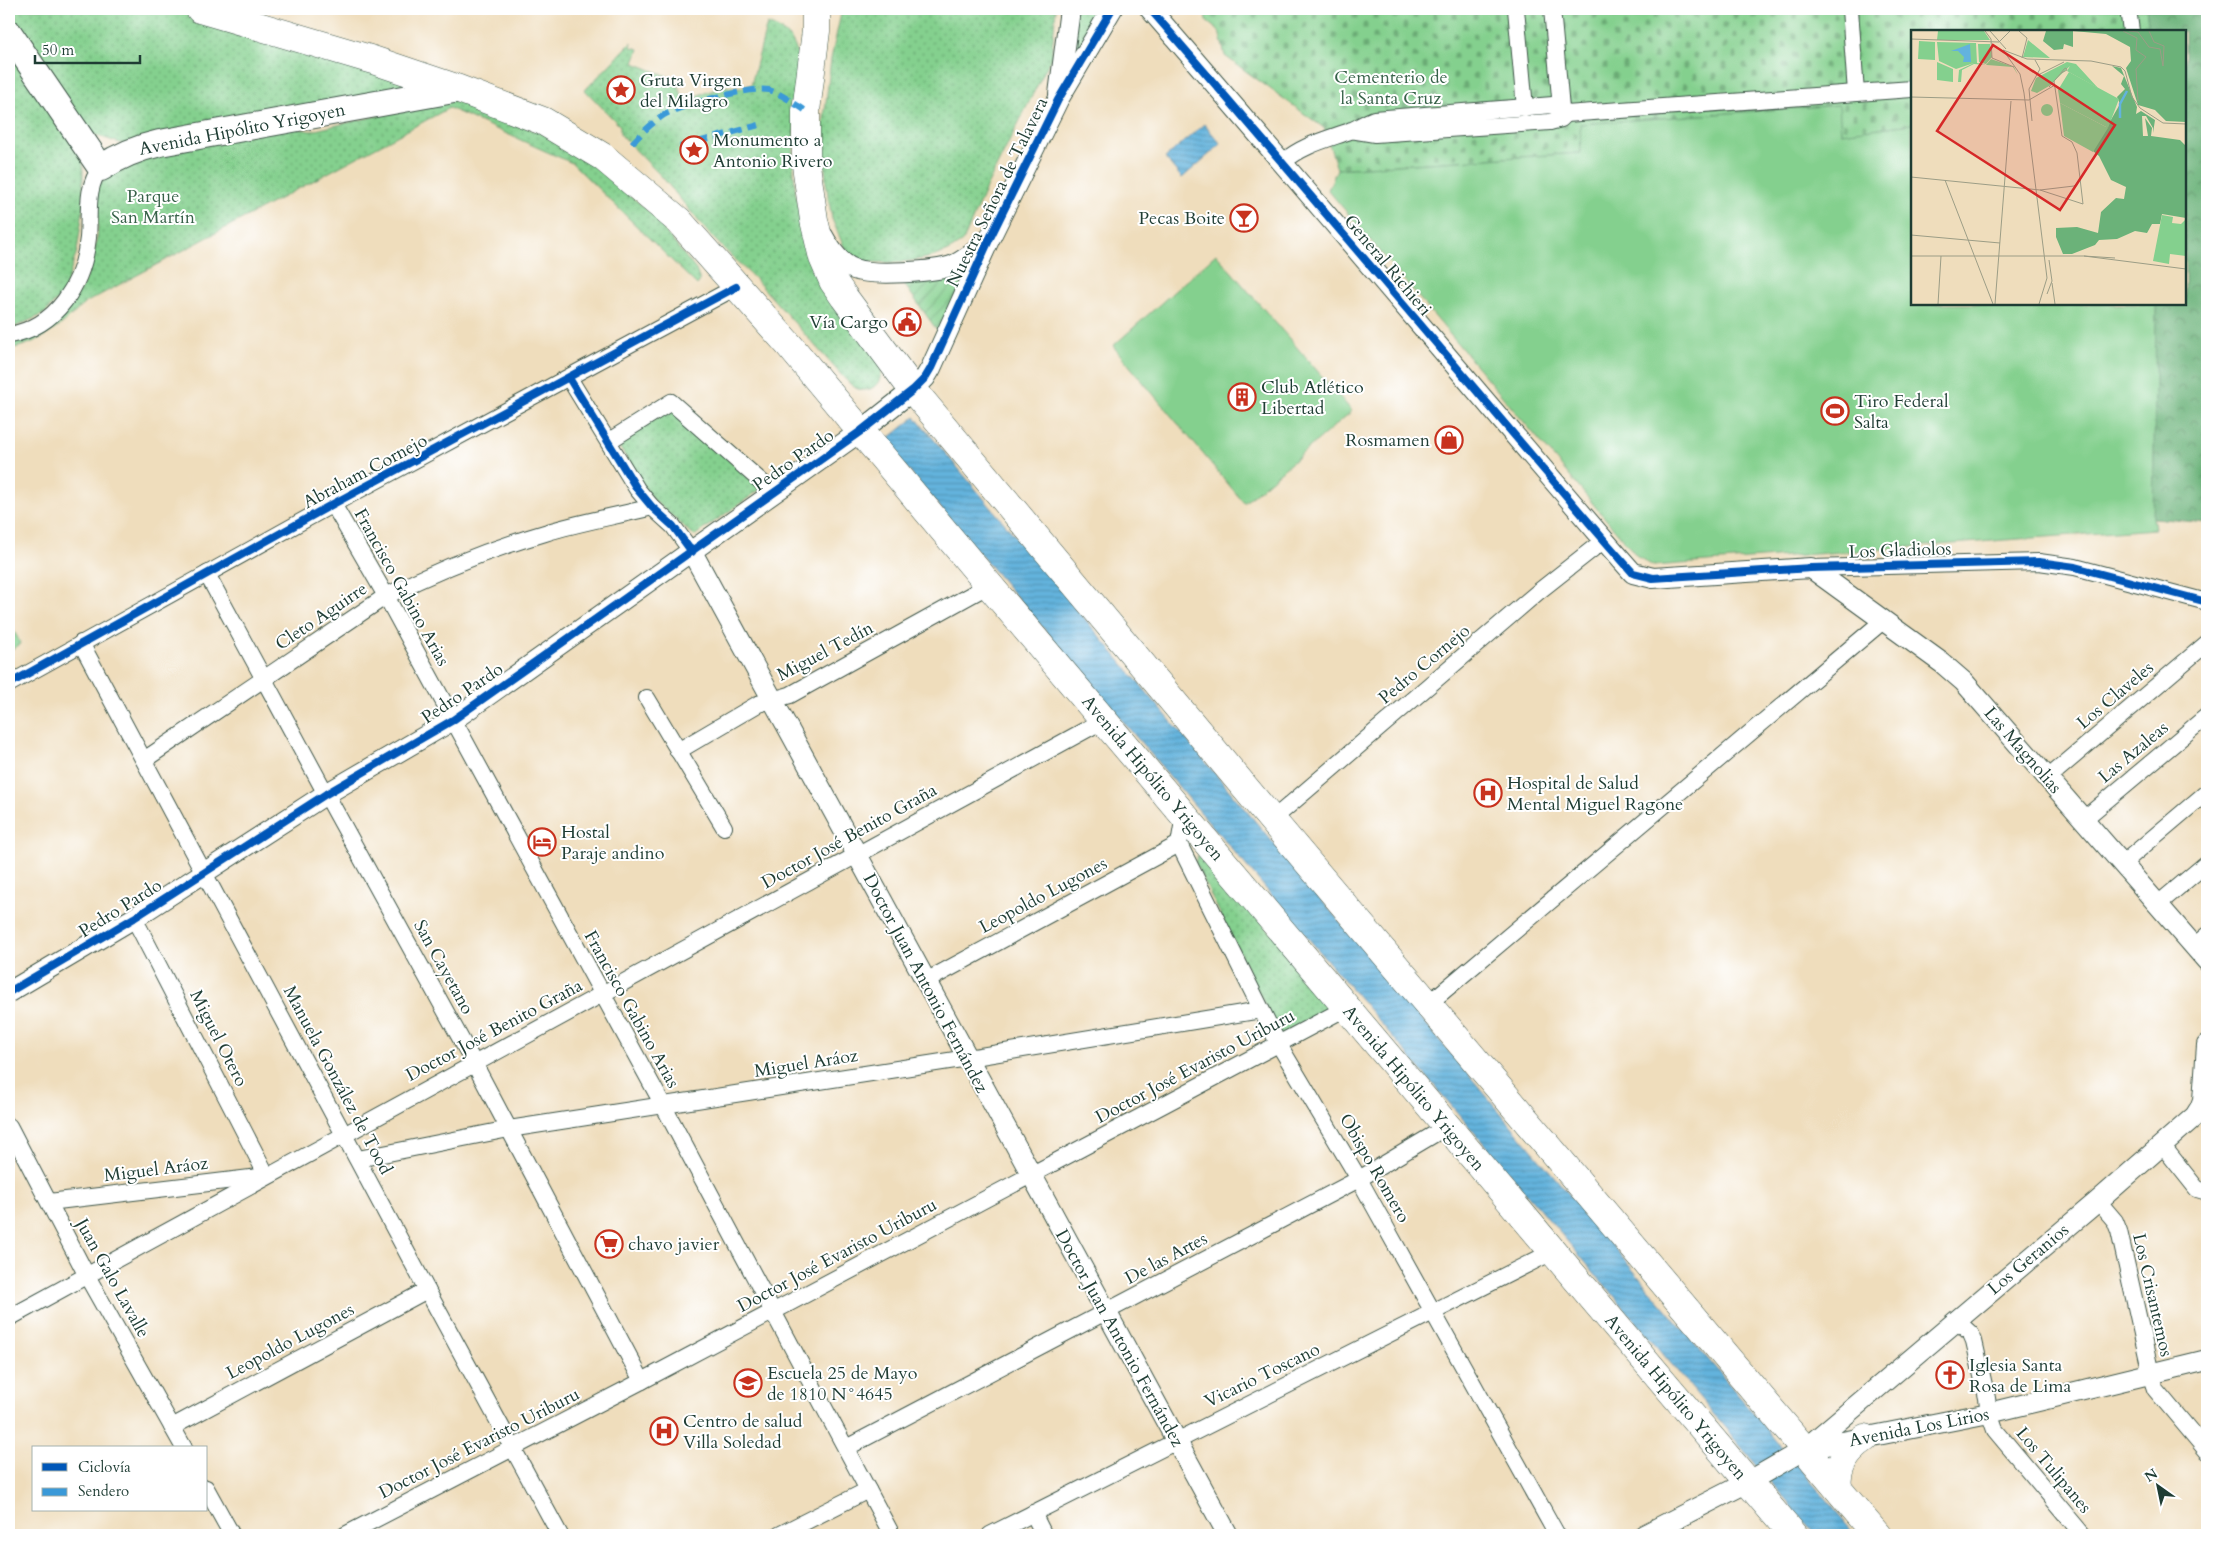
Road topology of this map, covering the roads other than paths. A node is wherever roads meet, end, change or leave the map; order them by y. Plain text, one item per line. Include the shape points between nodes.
1 (200, 9) edge
2 (1070, 9) edge
3 (1112, 9) edge
4 (1150, 9) edge
5 (1516, 9) edge
6 (1552, 9) edge
7 (1850, 9) edge
8 (2128, 9) edge
9 (818, 13) edge
10 (2131, 30) edge
11 (9, 32) edge
12 (459, 89) junction
13 (1911, 89) edge
14 (1856, 92) junction
15 (1058, 100) junction
16 (1525, 108) junction
17 (1563, 111) junction
18 (1351, 130) junction
19 (1283, 162) junction
20 (101, 168) junction
21 (814, 220) junction
22 (989, 240) junction
23 (736, 287) junction
24 (9, 335) edge
25 (569, 378) junction
26 (914, 390) junction
27 (861, 431) junction
28 (609, 441) junction
29 (773, 492) junction
30 (333, 504) junction
31 (652, 507) junction
32 (1604, 540) junction
33 (692, 552) junction
34 (1811, 568) junction
35 (208, 574) junction
36 (989, 585) junction
37 (386, 596) junction
38 (2207, 602) edge
39 (1884, 620) junction
40 (82, 643) junction
41 (2207, 643) edge
42 (265, 678) junction
43 (9, 684) edge
44 (647, 698) dead end
45 (772, 700) junction
46 (2207, 716) edge
47 (452, 720) junction
48 (1104, 720) junction
49 (678, 751) junction
50 (144, 760) junction
51 (2048, 778) junction
52 (2207, 792) edge
53 (326, 794) junction
54 (1184, 815) junction
55 (1272, 820) junction
56 (2084, 820) junction
57 (724, 826) dead end
58 (1179, 844) junction
59 (857, 854) junction
60 (2207, 863) edge
61 (2122, 864) junction
62 (205, 871) junction
63 (2157, 905) junction
64 (134, 918) junction
65 (2200, 941) edge
66 (2207, 961) edge
67 (926, 981) junction
68 (9, 992) edge
69 (601, 995) junction
70 (1427, 1005) junction
71 (1346, 1008) junction
72 (1261, 1010) junction
73 (1278, 1043) junction
74 (2207, 1045) edge
75 (968, 1058) junction
76 (474, 1063) junction
77 (663, 1105) junction
78 (9, 1126) edge
79 (1448, 1126) junction
80 (509, 1129) junction
81 (345, 1134) junction
82 (2162, 1144) junction
83 (358, 1160) junction
84 (267, 1176) junction
85 (1031, 1176) junction
86 (1359, 1179) junction
87 (2207, 1192) edge
88 (2098, 1201) junction
89 (49, 1202) junction
90 (1552, 1252) junction
91 (87, 1276) junction
92 (427, 1290) junction
93 (774, 1311) junction
94 (1106, 1313) junction
95 (1434, 1313) junction
96 (9, 1318) edge
97 (1956, 1320) junction
98 (2207, 1360) edge
99 (2150, 1374) junction
100 (642, 1381) junction
101 (1989, 1413) junction
102 (172, 1427) junction
103 (1865, 1438) junction
104 (1177, 1440) junction
105 (183, 1446) edge
106 (846, 1448) junction
107 (512, 1449) junction
108 (1805, 1449) junction
109 (2207, 1451) edge
110 (1748, 1482) junction
111 (1838, 1488) junction
112 (868, 1490) junction
113 (208, 1492) edge
114 (1032, 1513) junction
115 (232, 1535) edge
116 (345, 1535) edge
117 (560, 1535) edge
118 (780, 1535) edge
119 (892, 1535) edge
120 (990, 1535) edge
121 (1044, 1535) edge
122 (1228, 1535) edge
123 (1557, 1535) edge
124 (1644, 1535) edge
125 (1793, 1535) edge
126 (1877, 1535) edge
127 (2083, 1535) edge

1 - 12 highway, Avenida Hipólito Yrigoyen via 364,57
2 - 15 street, Nuestra Señora de Talavera
3 - 15 street, Nuestra Señora de Talavera
4 - 19 street, General Richieri
5 - 16 street
6 - 17 street
7 - 14 street
8 - 10 street
9 - 21 highway via 805,136
11 - 20 main road
12 - 20 main road, Avenida Hipólito Yrigoyen via 160,143 132,151
12 - 23 highway, Avenida Hipólito Yrigoyen via 543,121 603,156 679,221
13 - 14 street
14 - 17 street
15 - 22 street, Nuestra Señora de Talavera
16 - 17 street via 1553,105
16 - 18 street via 1374,119
17 - 18 street via 1561,119 1550,122 1375,134
18 - 19 street via 1321,139 1293,153
19 - 32 street, General Richieri
20 - 24 street via 91,183 88,240 69,298 54,314 18,334
21 - 22 street, Nuestra Señora de Talavera via 836,256 854,270 870,272 936,270 966,258
21 - 26 highway via 823,258 833,281
22 - 26 street, Nuestra Señora de Talavera via 931,368
23 - 25 street, Abraham Cornejo
23 - 27 highway, Avenida Hipólito Yrigoyen via 790,345
25 - 28 street, Doctor Juan Antonio Fernández
25 - 30 street, Abraham Cornejo
26 - 27 street, Pedro Pardo
26 - 55 highway
27 - 29 street, Pedro Pardo
27 - 36 highway, Avenida Hipólito Yrigoyen
28 - 29 street via 671,402
28 - 31 street, Doctor Juan Antonio Fernández via 637,489
29 - 33 street, Pedro Pardo
30 - 35 street, Abraham Cornejo
30 - 37 street, Francisco Gabino Arias
31 - 33 street, Doctor Juan Antonio Fernández via 673,526
31 - 37 street, Cleto Aguirre via 503,546 421,578
32 - 34 street, Los Gladiolos via 1633,573 1653,578
32 - 55 street, Pedro Cornejo via 1538,592
33 - 45 street, Doctor Juan Antonio Fernández
33 - 47 street, Pedro Pardo
34 - 38 street, Los Gladiolos via 2038,562 2074,567
34 - 39 street, Las Magnolias
35 - 40 street, Abraham Cornejo
35 - 42 street, San Cayetano
36 - 45 street, Miguel Tedín via 790,695
36 - 48 highway, Avenida Hipólito Yrigoyen
37 - 42 street, Cleto Aguirre
37 - 47 street, Francisco Gabino Arias
39 - 51 street, Las Magnolias via 1964,682
39 - 70 street
40 - 43 street, Abraham Cornejo
40 - 50 street, Manuela González de Tood
41 - 51 street, Los Claveles
42 - 50 street, Cleto Aguirre
42 - 53 street, San Cayetano
44 - 49 street
45 - 49 street, Miguel Tedín via 758,704
45 - 59 street, Doctor Juan Antonio Fernández
46 - 56 street, Las Azaleas
47 - 53 street, Pedro Pardo
47 - 69 street, Francisco Gabino Arias
48 - 54 highway, Avenida Hipólito Yrigoyen
48 - 59 street, Doctor José Benito Graña
49 - 57 street
50 - 62 street, Manuela González de Tood
51 - 56 street, Las Magnolias
52 - 61 street
53 - 62 street, Pedro Pardo
53 - 76 street, San Cayetano
54 - 58 street
54 - 71 highway, Avenida Hipólito Yrigoyen
55 - 70 highway
56 - 61 street, Las Magnolias
58 - 67 street, Leopoldo Lugones
58 - 72 street, Obispo Romero
59 - 67 street, Doctor Juan Antonio Fernández
59 - 69 street, Doctor José Benito Graña
60 - 63 street
61 - 63 street, Las Magnolias
62 - 64 street, Pedro Pardo
62 - 81 street, Manuela González de Tood
63 - 65 street, Las Magnolias
64 - 68 street, Pedro Pardo
64 - 84 street, Miguel Otero
65 - 66 street, Las Magnolias
67 - 75 street, Doctor Juan Antonio Fernández
69 - 76 street, Doctor José Benito Graña
69 - 77 street, Francisco Gabino Arias
70 - 108 highway
71 - 73 street, Doctor José Evaristo Uriburu
71 - 79 highway, Avenida Hipólito Yrigoyen
72 - 73 street, Obispo Romero
72 - 75 street, Miguel Aráoz
73 - 85 street, Doctor José Evaristo Uriburu
73 - 86 street, Obispo Romero
74 - 82 street, Los Geranios via 2200,1108
75 - 77 street, Miguel Aráoz
75 - 85 street, Doctor Juan Antonio Fernández
76 - 80 street, San Cayetano
76 - 81 street, Doctor José Benito Graña
77 - 80 street, Miguel Aráoz
77 - 93 street, Francisco Gabino Arias
78 - 89 street, Juan Galo Lavalle
79 - 86 street, De las Artes
79 - 90 highway, Avenida Hipólito Yrigoyen
80 - 83 street, Miguel Aráoz
80 - 100 street, San Cayetano
81 - 83 street, Manuela González de Tood
81 - 84 street, Doctor José Benito Graña
82 - 87 street via 2197,1189
82 - 88 street, Los Geranios
83 - 92 street, Manuela González de Tood
84 - 89 street, Miguel Aráoz
84 - 91 street, Doctor José Benito Graña
85 - 93 street, Doctor José Evaristo Uriburu
85 - 94 street, Doctor Juan Antonio Fernández
86 - 94 street, De las Artes
86 - 95 street, Obispo Romero
88 - 97 street, Los Geranios
88 - 99 street, Los Crisantemos via 2119,1231
89 - 91 street, Juan Galo Lavalle
90 - 95 street, Vicario Toscano
90 - 110 highway, Avenida Hipólito Yrigoyen
91 - 96 street, Doctor José Benito Graña
91 - 102 street, Juan Galo Lavalle
92 - 102 street, Leopoldo Lugones
92 - 107 street, Manuela González de Tood
93 - 100 street, Doctor José Evaristo Uriburu
93 - 106 street, Francisco Gabino Arias
94 - 104 street, Doctor Juan Antonio Fernández
94 - 106 street, De las Artes
95 - 104 street, Vicario Toscano
95 - 123 street, Obispo Romero
97 - 101 street, Los Tulipanes via 1974,1341
97 - 108 street, Los Geranios
98 - 99 street, Avenida Los Lirios
99 - 101 street, Avenida Los Lirios
99 - 109 street, Los Crisantemos via 2155,1389
100 - 107 street, Doctor José Evaristo Uriburu
101 - 103 street, Avenida Los Lirios
101 - 127 street, Los Tulipanes via 1995,1430
102 - 105 street, Juan Galo Lavalle
103 - 108 street, Avenida Los Lirios
103 - 111 highway via 1852,1447 1840,1465 1836,1475
104 - 114 street, Vicario Toscano
104 - 122 street, Doctor Juan Antonio Fernández
106 - 112 street, Francisco Gabino Arias
107 - 116 street, Doctor José Evaristo Uriburu
107 - 117 street, Manuela González de Tood
108 - 110 street
108 - 111 highway
110 - 124 street
110 - 125 highway, Avenida Hipólito Yrigoyen
111 - 126 highway
112 - 118 street
112 - 119 street, Francisco Gabino Arias
113 - 115 street
114 - 120 street, Vicario Toscano
114 - 121 street

